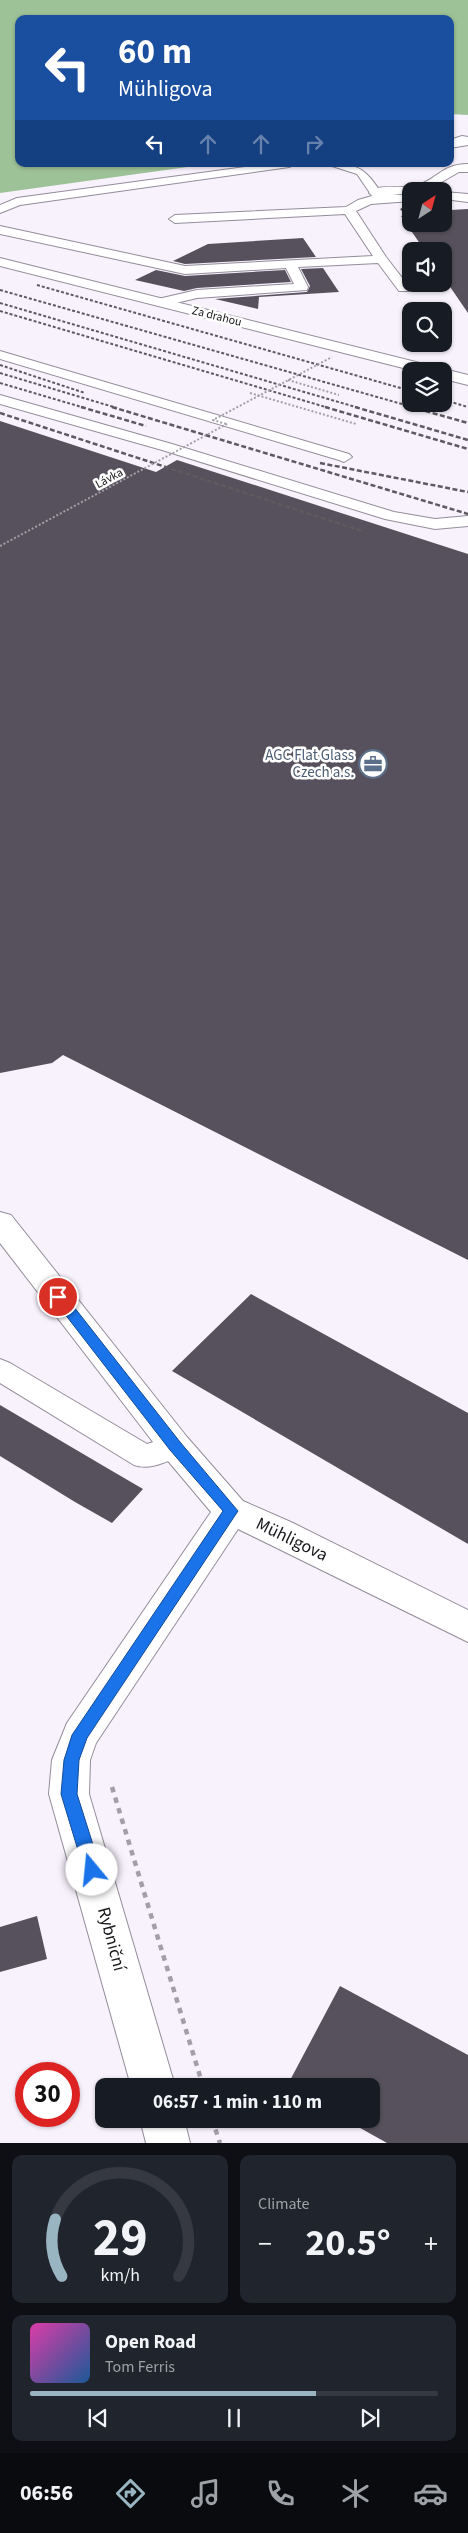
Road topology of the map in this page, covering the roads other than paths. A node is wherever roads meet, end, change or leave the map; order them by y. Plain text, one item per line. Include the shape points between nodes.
1 (468, 141) edge
2 (454, 143) edge
3 (268, 167) edge
4 (345, 167) edge
5 (458, 167) edge
6 (378, 196) junction
7 (402, 197) edge
8 (452, 197) edge
9 (468, 198) edge
10 (0, 209) edge
11 (349, 210) junction
12 (175, 219) dead end
13 (0, 230) edge
14 (381, 259) junction
15 (0, 262) edge
16 (290, 264) junction
17 (402, 285) edge
18 (164, 302) junction
19 (0, 355) edge
20 (402, 363) edge
21 (452, 376) edge
22 (468, 380) edge
23 (0, 399) edge
24 (344, 457) dead end
25 (468, 521) edge
26 (0, 1222) edge
27 (0, 1370) edge
28 (175, 1446) junction
29 (231, 1511) junction
30 (468, 1628) edge
31 (151, 2078) edge
32 (164, 2128) edge
33 (168, 2143) edge

1 - 2 street
3 - 10 lane via 17,202
4 - 6 lane via 361,172
5 - 6 street via 419,190
6 - 7 lane
6 - 11 lane
8 - 9 lane
11 - 12 lane
11 - 14 lane
13 - 16 lane via 185,270
14 - 16 lane
14 - 17 lane
15 - 18 street, Za drahou
16 - 18 lane via 302,287 197,294
18 - 20 street, Za drahou
19 - 24 lane
21 - 22 street
23 - 25 lane via 391,516 435,524
26 - 28 street, Mühligova
27 - 28 lane via 144,1457
28 - 29 street, Mühligova
29 - 30 street, Mühligova
29 - 31 street, Rybniční via 80,1735 72,1760 69,1794
32 - 33 street

